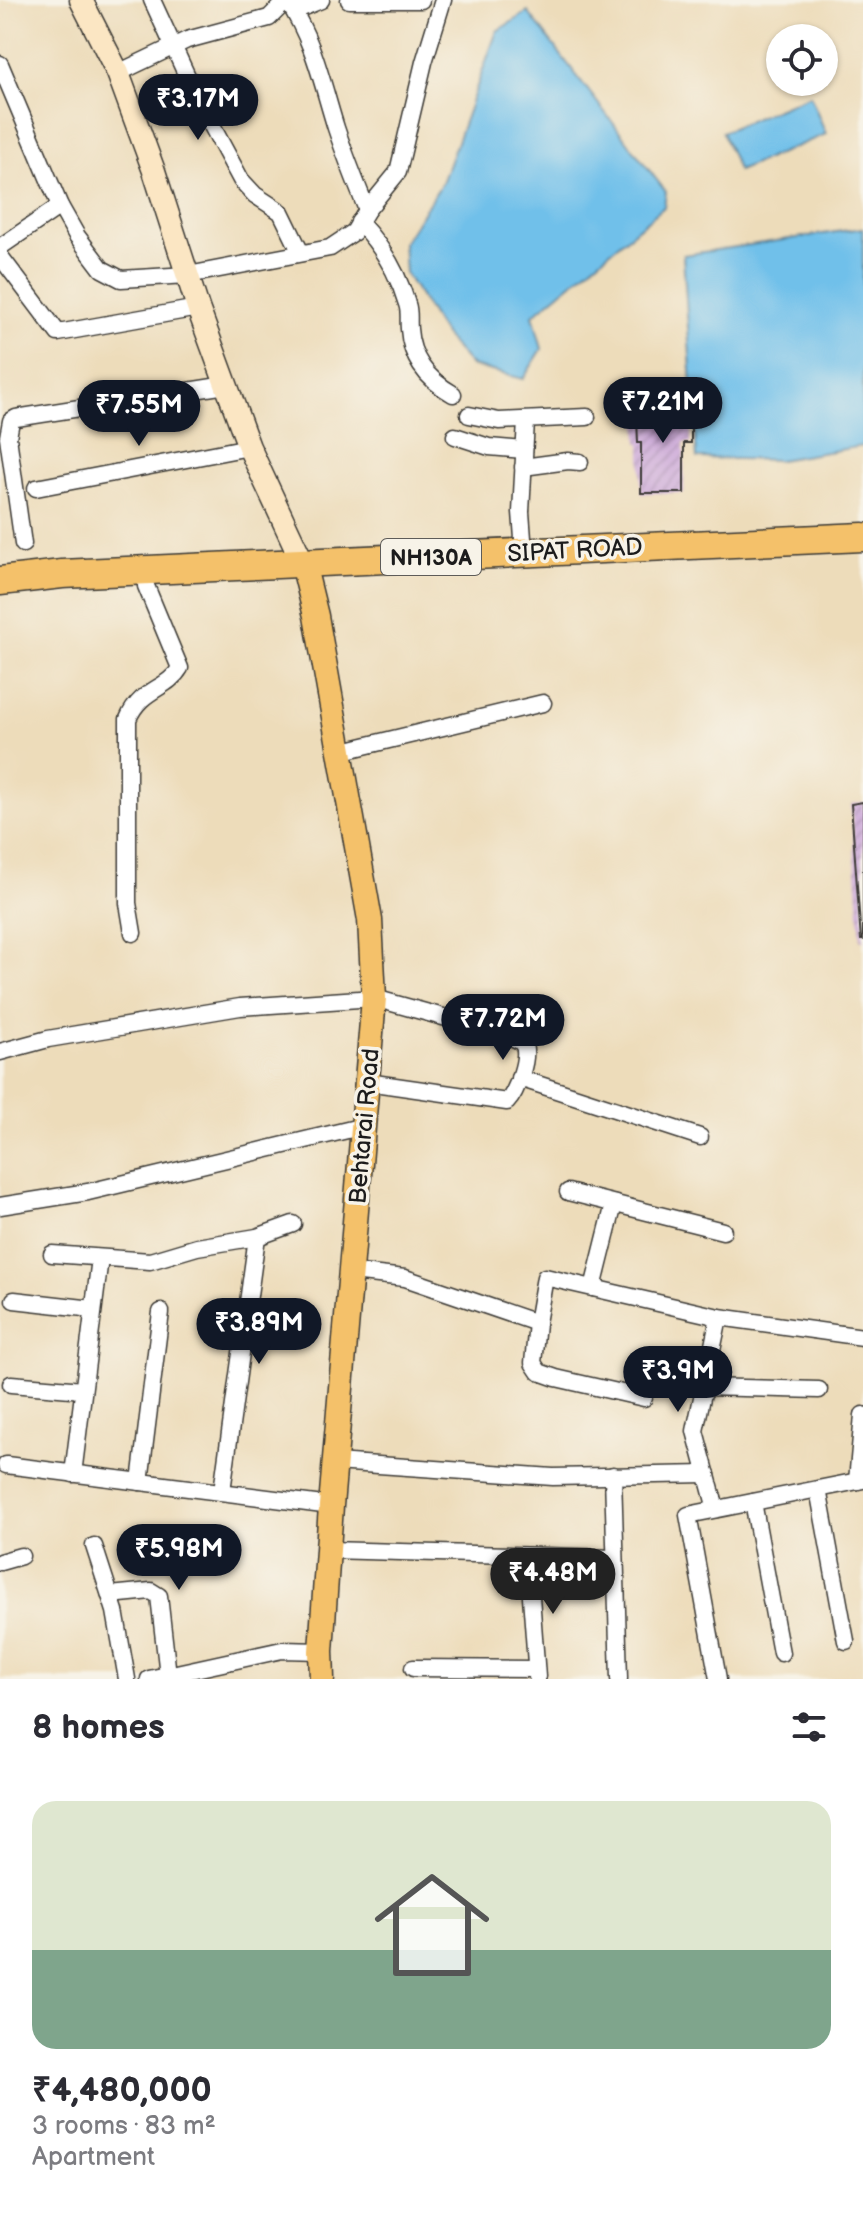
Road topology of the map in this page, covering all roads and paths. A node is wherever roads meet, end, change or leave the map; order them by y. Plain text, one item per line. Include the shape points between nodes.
1 (81, 0) edge
2 (152, 0) edge
3 (321, 0) edge
4 (349, 0) edge
5 (421, 0) edge
6 (443, 0) edge
7 (289, 4) edge
8 (171, 46) junction
9 (1, 71) edge
10 (118, 73) junction
11 (60, 206) junction
12 (363, 216) junction
13 (0, 247) edge
14 (301, 253) junction
15 (0, 256) edge
16 (188, 275) junction
17 (198, 308) junction
18 (226, 385) junction
19 (453, 394) dead end
20 (469, 415) dead end
21 (587, 417) dead end
22 (526, 421) junction
23 (455, 436) dead end
24 (249, 447) junction
25 (524, 459) junction
26 (580, 462) dead end
27 (36, 488) dead end
28 (863, 537) edge
29 (23, 544) dead end
30 (524, 552) junction
31 (863, 553) edge
32 (305, 570) junction
33 (0, 581) edge
34 (146, 586) junction
35 (0, 597) edge
36 (543, 703) dead end
37 (339, 752) junction
38 (133, 933) dead end
39 (374, 998) junction
40 (0, 1052) edge
41 (519, 1078) junction
42 (367, 1082) junction
43 (364, 1126) junction
44 (700, 1137) dead end
45 (568, 1192) dead end
46 (614, 1204) junction
47 (0, 1206) edge
48 (293, 1224) dead end
49 (723, 1231) dead end
50 (257, 1237) junction
51 (52, 1254) dead end
52 (100, 1258) junction
53 (352, 1272) junction
54 (593, 1288) junction
55 (14, 1300) dead end
56 (93, 1309) junction
57 (161, 1312) dead end
58 (719, 1317) junction
59 (537, 1323) junction
60 (863, 1337) edge
61 (11, 1384) dead end
62 (704, 1387) junction
63 (83, 1390) junction
64 (819, 1390) dead end
65 (644, 1398) dead end
66 (863, 1415) edge
67 (335, 1462) junction
68 (6, 1465) dead end
69 (73, 1474) junction
70 (707, 1474) junction
71 (613, 1475) junction
72 (860, 1480) edge
73 (140, 1482) junction
74 (818, 1489) junction
75 (222, 1491) junction
76 (753, 1502) junction
77 (331, 1506) junction
78 (716, 1509) junction
79 (94, 1546) dead end
80 (328, 1550) junction
81 (21, 1556) dead end
82 (528, 1556) junction
83 (614, 1558) junction
84 (0, 1562) edge
85 (110, 1595) junction
86 (846, 1641) dead end
87 (321, 1651) junction
88 (781, 1653) dead end
89 (413, 1668) dead end
90 (537, 1674) edge
91 (168, 1675) junction
92 (127, 1679) edge
93 (149, 1679) edge
94 (322, 1679) edge
95 (619, 1679) edge
96 (718, 1679) edge

1 - 10 street
2 - 8 street
3 - 7 street
4 - 5 street
6 - 12 street via 398,172
7 - 8 street via 260,22
7 - 12 street via 317,58
8 - 10 street
8 - 14 street via 241,180 281,212
9 - 11 street
10 - 16 street
11 - 13 street
11 - 16 street via 92,258 112,276 132,280
12 - 14 street via 354,232 330,248
12 - 19 street via 407,302 409,331 423,372
14 - 16 street
15 - 17 street via 58,333
16 - 17 street
17 - 18 street
18 - 24 street
18 - 29 street via 11,421 8,437
20 - 22 street
21 - 22 street
22 - 25 street
23 - 25 street
24 - 27 street
24 - 32 street
25 - 26 street
25 - 30 street
28 - 30 highway, SIPAT ROAD / NH130A
30 - 32 highway, SIPAT ROAD / NH130A
31 - 32 highway, SIPAT ROAD / NH130A
32 - 33 highway, SIPAT ROAD / NH130A via 62,574
32 - 34 highway, SIPAT ROAD / NH130A
32 - 37 main road, Behtarai Road
34 - 35 highway, SIPAT ROAD / NH130A
34 - 38 street via 180,668 139,700 128,719 128,903
36 - 37 street
37 - 39 main road, Behtarai Road via 370,920
39 - 40 street via 240,1007
39 - 41 street via 520,1041 526,1051
39 - 42 main road, Behtarai Road
41 - 42 street via 512,1097 501,1103
41 - 44 street
42 - 43 main road, Behtarai Road
43 - 47 street via 88,1192
43 - 53 main road, Behtarai Road
45 - 46 street
46 - 49 street
46 - 54 street
48 - 50 street
50 - 52 street via 150,1261
50 - 75 street
51 - 52 street
52 - 56 street
53 - 59 street via 405,1278
53 - 67 main road, Behtarai Road
54 - 58 street
54 - 59 street via 545,1277
55 - 56 street
56 - 63 street
57 - 73 street
58 - 60 street
58 - 62 street
59 - 65 street via 533,1363 539,1372
61 - 63 street
62 - 64 street
62 - 70 street via 695,1431
63 - 69 street
66 - 72 street
67 - 71 street via 553,1477
67 - 77 main road, Behtarai Road
68 - 69 street
69 - 73 street
70 - 71 street
70 - 78 street
71 - 83 street
72 - 74 street
73 - 75 street
74 - 76 street
74 - 86 street
75 - 77 street
76 - 78 street
76 - 88 street
77 - 80 main road, Behtarai Road
78 - 96 street via 688,1515
79 - 85 street
80 - 82 street
80 - 87 main road, Behtarai Road
81 - 84 street
82 - 83 street
82 - 90 street
83 - 95 street
85 - 91 street via 151,1591 159,1596
85 - 92 street
87 - 91 street via 282,1650
87 - 94 main road, Behtarai Road
89 - 90 street
91 - 93 street

